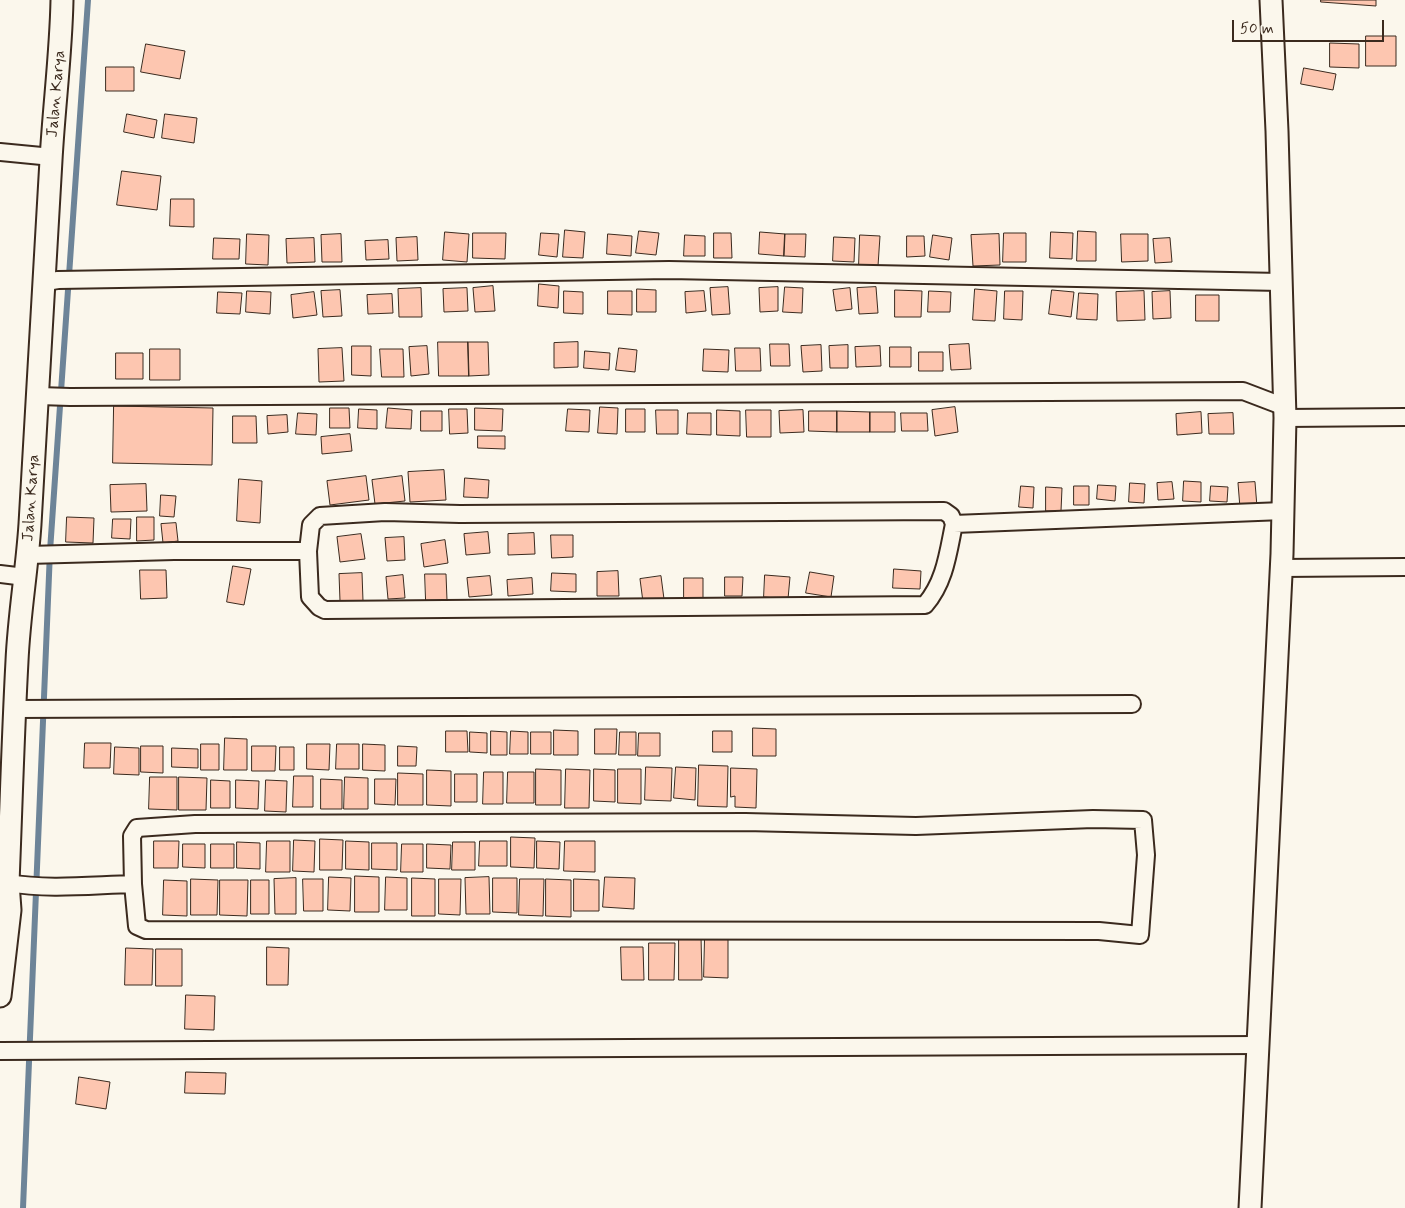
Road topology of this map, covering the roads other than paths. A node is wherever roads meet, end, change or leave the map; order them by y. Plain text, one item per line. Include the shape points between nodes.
1 (62, 0) edge
2 (1271, 0) edge
3 (0, 152) edge
4 (52, 158) junction
5 (52, 281) junction
6 (1281, 282) junction
7 (43, 396) junction
8 (1285, 412) junction
9 (1405, 417) edge
10 (1283, 511) junction
11 (954, 524) junction
12 (308, 552) junction
13 (33, 555) junction
14 (1405, 567) edge
15 (1281, 568) junction
16 (0, 574) edge
17 (25, 577) junction
18 (1132, 704) dead end
19 (15, 709) junction
20 (15, 884) junction
21 (133, 884) junction
22 (0, 996) edge
23 (1258, 1045) junction
24 (0, 1051) edge
25 (1250, 1208) edge

1 - 4 street, Jalan Karya
2 - 6 street
3 - 4 street
4 - 5 street, Jalan Karya
5 - 6 street via 669,270
5 - 7 street, Jalan Karya via 40,336
6 - 8 street
7 - 8 street via 1243,391
7 - 13 street, Jalan Karya
8 - 9 street
8 - 10 street
10 - 11 street
10 - 15 street
11 - 12 street via 944,511 385,512 320,516 311,525
11 - 12 street via 942,580 925,605 325,610 310,597
12 - 13 street
13 - 17 street, Jalan Karya
14 - 15 street
15 - 23 street
16 - 17 street
17 - 19 street, Jalan Karya
18 - 19 street
19 - 20 street, Jalan Karya
20 - 21 street
20 - 22 street, Jalan Karya
21 - 21 street via 132,836 138,828 195,824 745,822 916,826 1143,820 1146,854 1140,935 1099,931 146,930 137,926
23 - 24 street
23 - 25 street

